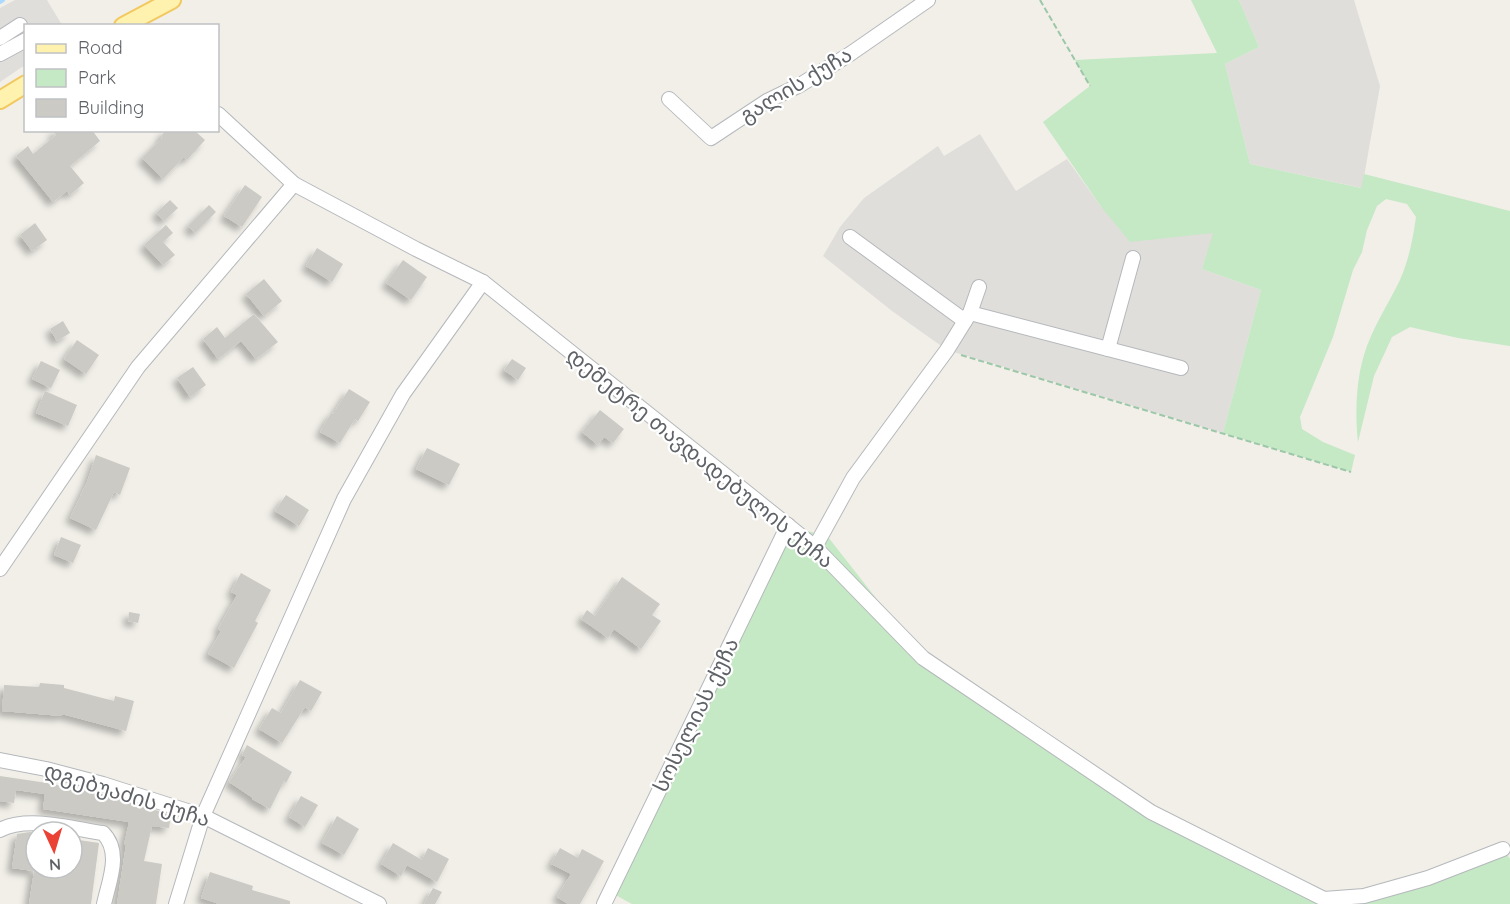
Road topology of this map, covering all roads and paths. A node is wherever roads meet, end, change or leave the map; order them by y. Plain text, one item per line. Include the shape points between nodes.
1 (172, 0) edge
2 (928, 0) edge
3 (1040, 0) edge
4 (127, 24) edge
5 (23, 32) edge
6 (0, 38) edge
7 (0, 46) edge
8 (0, 54) edge
9 (24, 85) edge
10 (1090, 86) dead end
11 (669, 99) dead end
12 (0, 100) edge
13 (219, 115) edge
14 (294, 184) junction
15 (850, 237) dead end
16 (1133, 258) dead end
17 (483, 282) junction
18 (979, 287) dead end
19 (968, 317) junction
20 (1108, 349) junction
21 (947, 350) junction
22 (1181, 368) dead end
23 (1351, 472) dead end
24 (788, 525) junction
25 (814, 547) junction
26 (0, 570) edge
27 (0, 760) edge
28 (203, 816) junction
29 (0, 830) edge
30 (1508, 849) edge
31 (1322, 902) edge
32 (104, 904) edge
33 (176, 904) edge
34 (379, 904) edge
35 (604, 904) edge

1 - 4 main road
2 - 11 street, გალის ქუჩა via 850,54 711,138
3 - 10 path
5 - 6 street
5 - 7 street
5 - 8 street
9 - 12 main road
13 - 14 street, დემეტრე თავდადებულის ქუჩა
14 - 17 street, დემეტრე თავდადებულის ქუჩა
14 - 26 street via 138,367
15 - 19 street
16 - 20 street
17 - 24 street, დემეტრე თავდადებულის ქუჩა
17 - 28 street via 403,394 344,499
18 - 19 street
19 - 20 street
19 - 21 street
20 - 22 street
21 - 23 path
21 - 25 street via 853,478
24 - 25 street, დემეტრე თავდადებულის ქუჩა
24 - 35 street, სოსელიას ქუჩა
25 - 31 street, დემეტრე თავდადებულის ქუჩა via 923,658 1151,812
27 - 28 street, დგებუაძის ქუჩა via 103,784
28 - 33 street
28 - 34 street, დგებუაძის ქუჩა
29 - 32 street via 8,825 34,823 103,833 111,840 114,860
30 - 31 street, დემეტრე თავდადებულის ქუჩა via 1364,897

